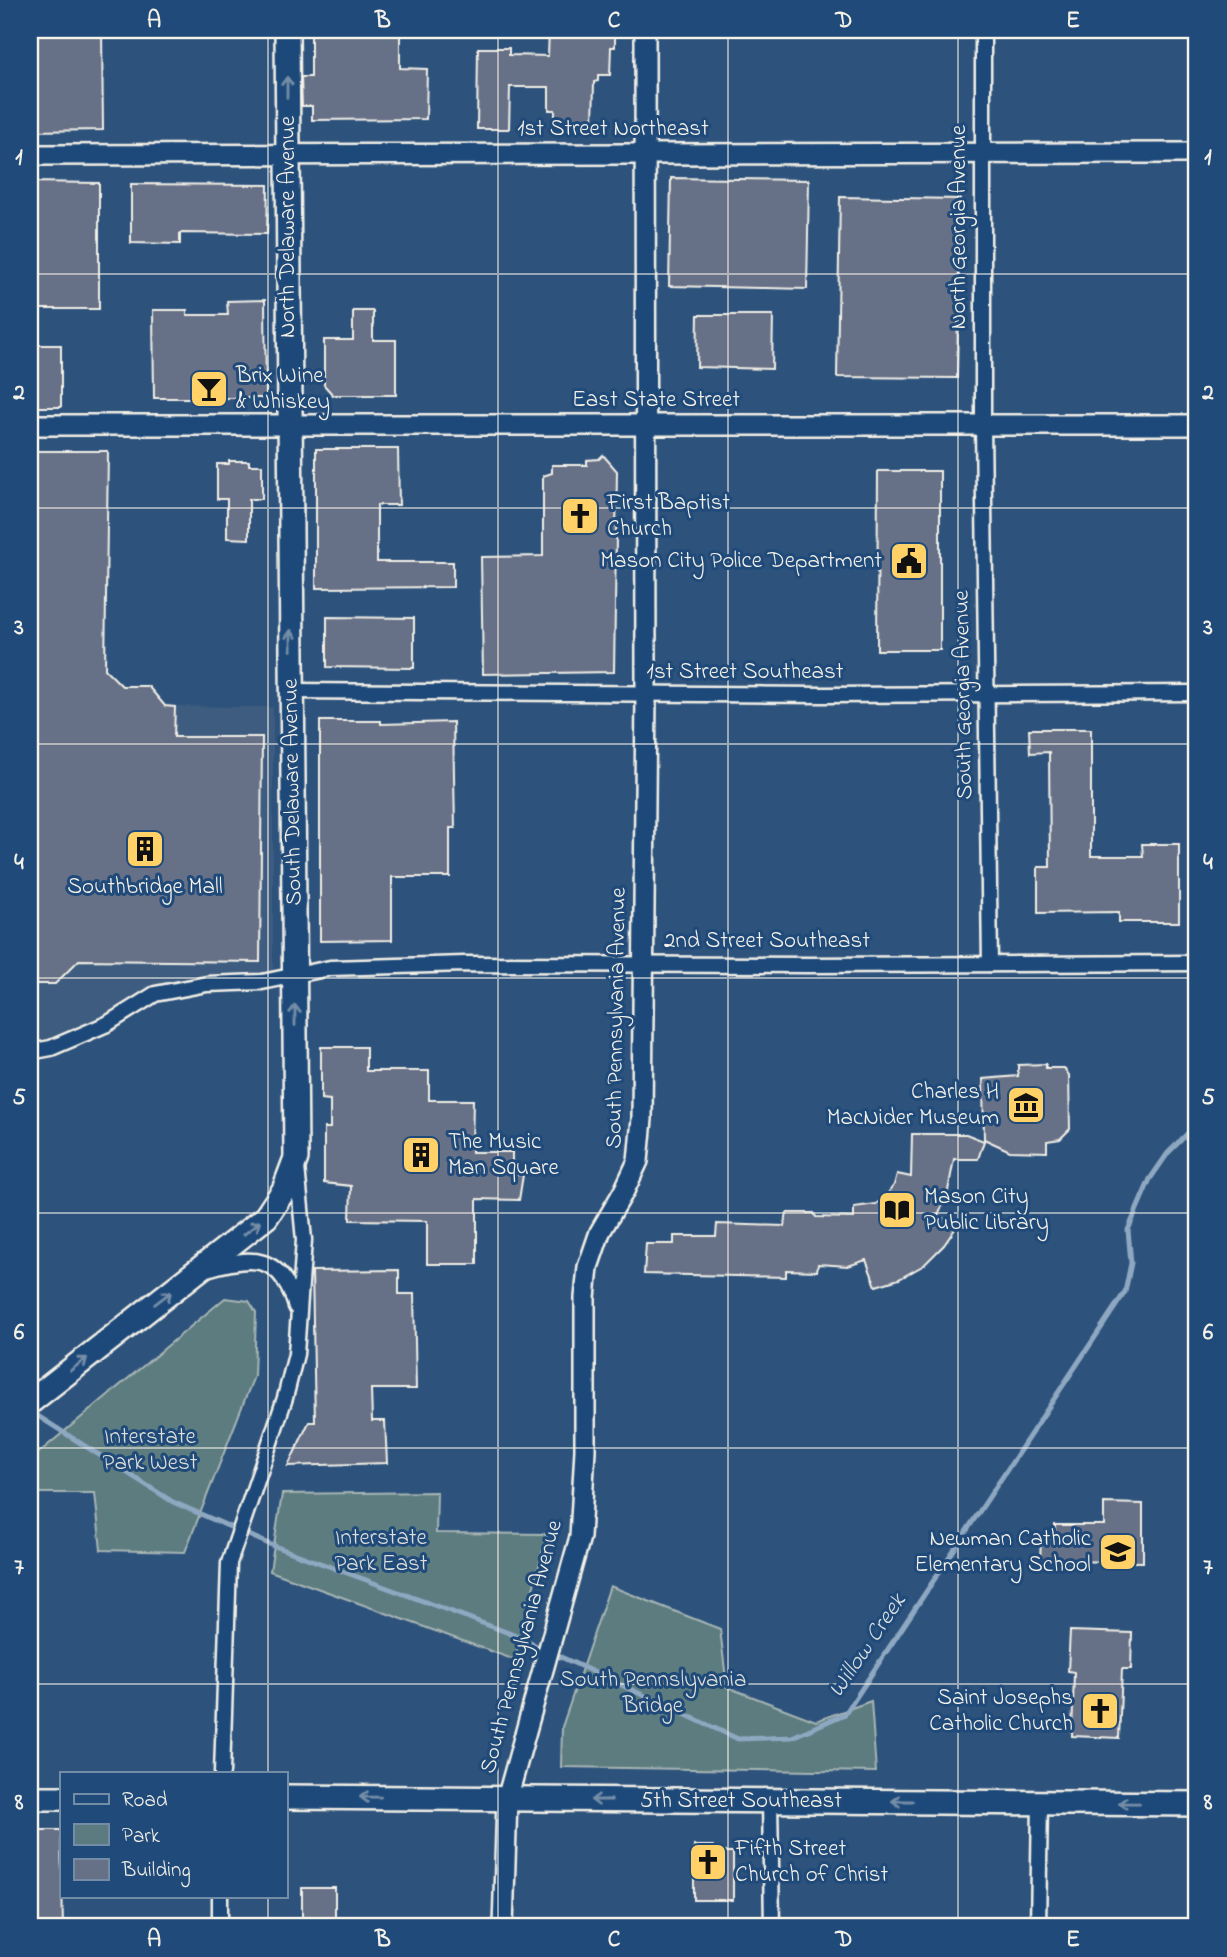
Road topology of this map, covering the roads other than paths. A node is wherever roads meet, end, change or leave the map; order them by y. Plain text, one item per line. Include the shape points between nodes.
1 (287, 30) edge
2 (645, 30) edge
3 (983, 30) edge
4 (646, 153) junction
5 (982, 153) junction
6 (1197, 153) edge
7 (30, 155) edge
8 (287, 155) junction
9 (30, 425) edge
10 (288, 425) junction
11 (645, 425) junction
12 (983, 425) junction
13 (1197, 425) edge
14 (292, 691) junction
15 (1197, 692) edge
16 (646, 694) junction
17 (987, 694) junction
18 (645, 963) junction
19 (1197, 963) edge
20 (990, 964) junction
21 (295, 976) junction
22 (30, 1052) edge
23 (296, 1158) junction
24 (199, 1271) junction
25 (297, 1311) junction
26 (30, 1402) edge
27 (222, 1772) edge
28 (287, 1797) edge
29 (30, 1798) edge
30 (60, 1798) edge
31 (507, 1799) junction
32 (770, 1801) junction
33 (1040, 1802) junction
34 (1197, 1804) edge
35 (220, 1898) edge
36 (220, 1927) edge
37 (503, 1927) edge
38 (772, 1927) edge
39 (1038, 1927) edge

8 -> 1 main road, North Delaware Avenue
2 - 4 main road, South Pennsylvania Avenue
3 - 5 street, North Georgia Avenue
4 - 5 main road, 1st Street Northeast
4 - 8 main road, 1st Street Northeast
4 - 11 main road, South Pennsylvania Avenue
5 - 6 main road, 1st Street Northeast
5 - 12 street, North Georgia Avenue
7 - 8 main road, 1st Street Northeast
8 - 10 main road, North Delaware Avenue
9 - 10 main road, East State Street
10 - 11 main road, East State Street
14 -> 10 main road, South Delaware Avenue
11 - 12 main road, East State Street
11 - 16 main road, South Pennsylvania Avenue
12 - 13 main road, East State Street
12 - 17 street, South Georgia Avenue
14 - 16 street, 1st Street Southeast
14 - 21 main road, South Delaware Avenue
15 - 17 street, 1st Street Southeast
16 - 17 street, 1st Street Southeast
16 - 18 main road, South Pennsylvania Avenue
17 - 20 street, South Georgia Avenue
18 - 20 street, 2nd Street Southeast
18 - 21 street, 2nd Street Southeast via 330,968
18 - 31 main road, South Pennsylvania Avenue via 638,1161 600,1232 588,1267 580,1537
19 - 20 street, 2nd Street Southeast
21 - 22 street, 2nd Street Southeast via 155,994 107,1024
23 -> 21 main road, South Delaware Avenue
24 -> 23 main road, South Delaware Avenue via 266,1217 284,1190
23 - 25 street, South Delaware Avenue via 304,1240
24 - 25 street, South Delaware Avenue via 233,1261 267,1263 291,1288
26 -> 24 main road
25 - 27 street, South Delaware Avenue via 296,1354 285,1398 229,1563
31 -> 28 main road, 5th Street Southeast
29 - 30 main road
32 -> 31 main road, 5th Street Southeast
31 - 37 main road, South Pennsylvania Avenue
33 -> 32 main road, 5th Street Southeast
32 - 38 street
34 -> 33 main road, 5th Street Southeast
33 - 39 street
35 - 36 street

